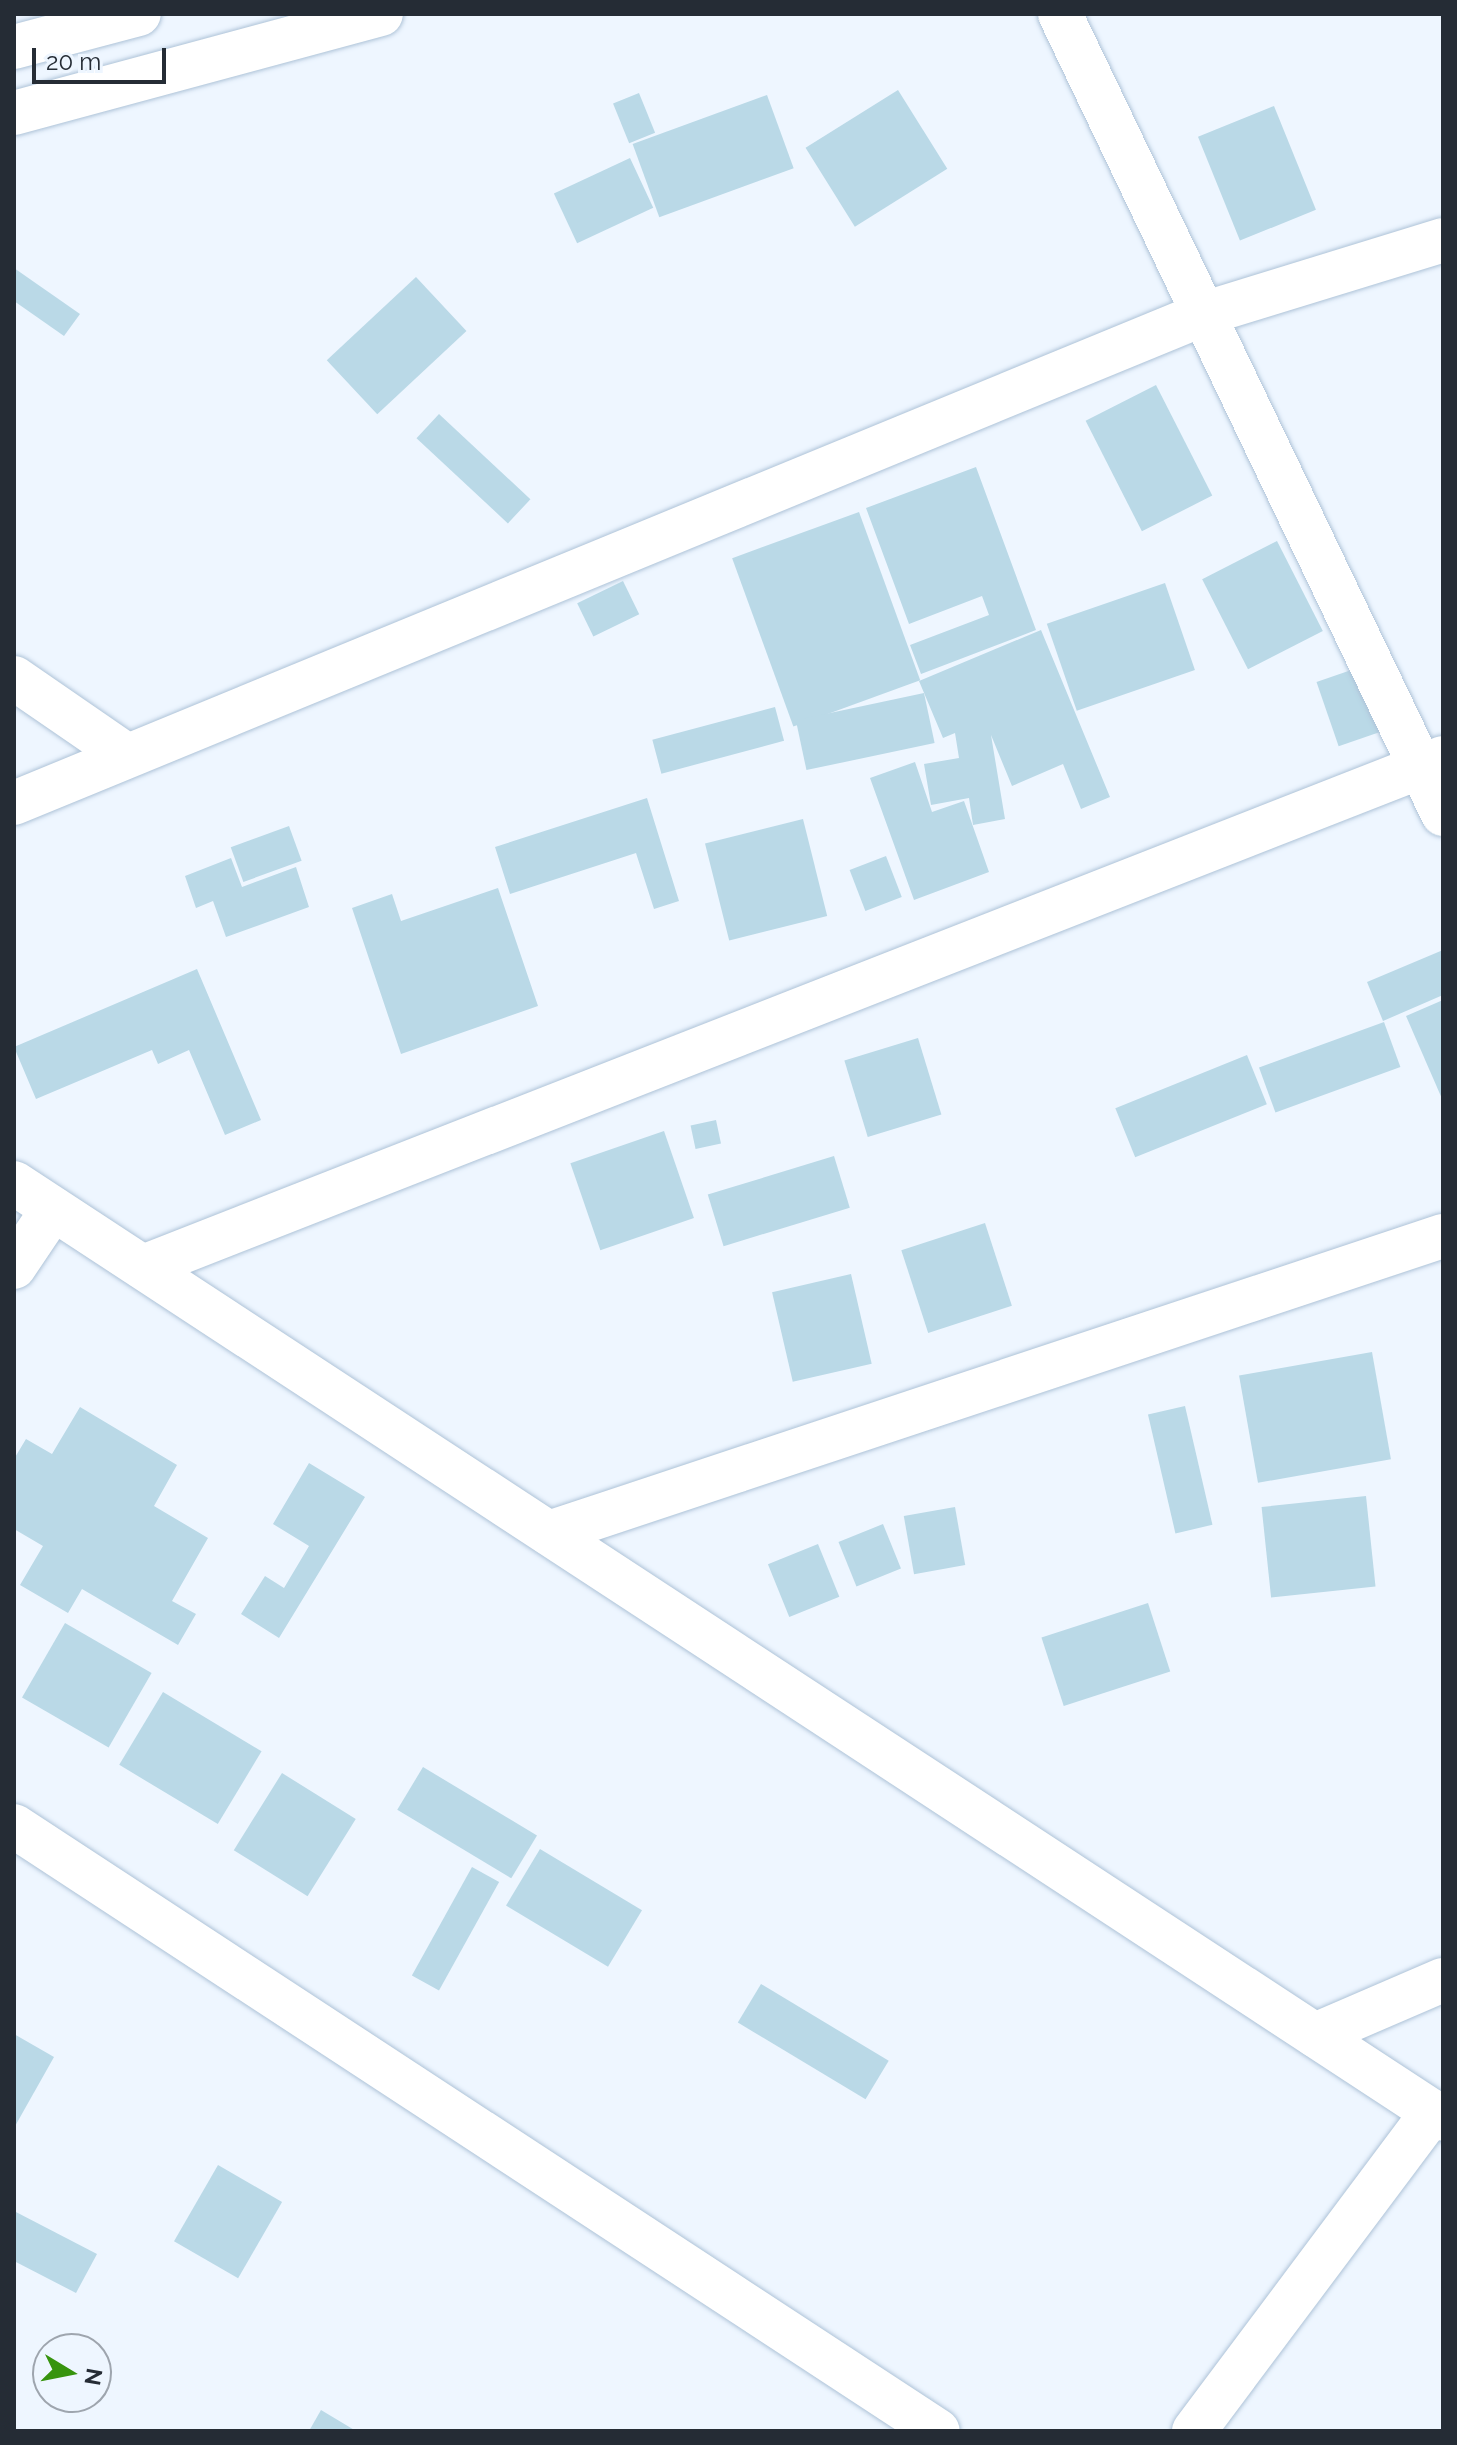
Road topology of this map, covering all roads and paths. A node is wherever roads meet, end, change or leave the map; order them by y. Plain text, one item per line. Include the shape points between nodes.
1 (139, 14) edge
2 (381, 14) edge
3 (1060, 14) edge
4 (14, 47) edge
5 (14, 113) edge
6 (1443, 240) edge
7 (1206, 313) junction
8 (14, 678) edge
9 (126, 755) junction
10 (1432, 762) edge
11 (14, 803) edge
12 (1443, 814) edge
13 (14, 1183) edge
14 (53, 1209) junction
15 (1443, 1236) edge
16 (14, 1267) edge
17 (143, 1267) junction
18 (549, 1533) junction
19 (14, 1826) edge
20 (1443, 1980) edge
21 (1315, 2035) junction
22 (1438, 2116) edge
23 (938, 2431) edge
24 (1194, 2431) edge

1 - 4 street
2 - 5 street
3 - 7 street
6 - 7 street
7 - 9 street
7 - 10 street
8 - 9 street
9 - 11 street
10 - 12 street
10 - 17 street
13 - 14 street
14 - 16 street
14 - 17 street
15 - 18 street
17 - 18 street
18 - 21 street
19 - 23 street
20 - 21 street
21 - 22 street
22 - 24 street

